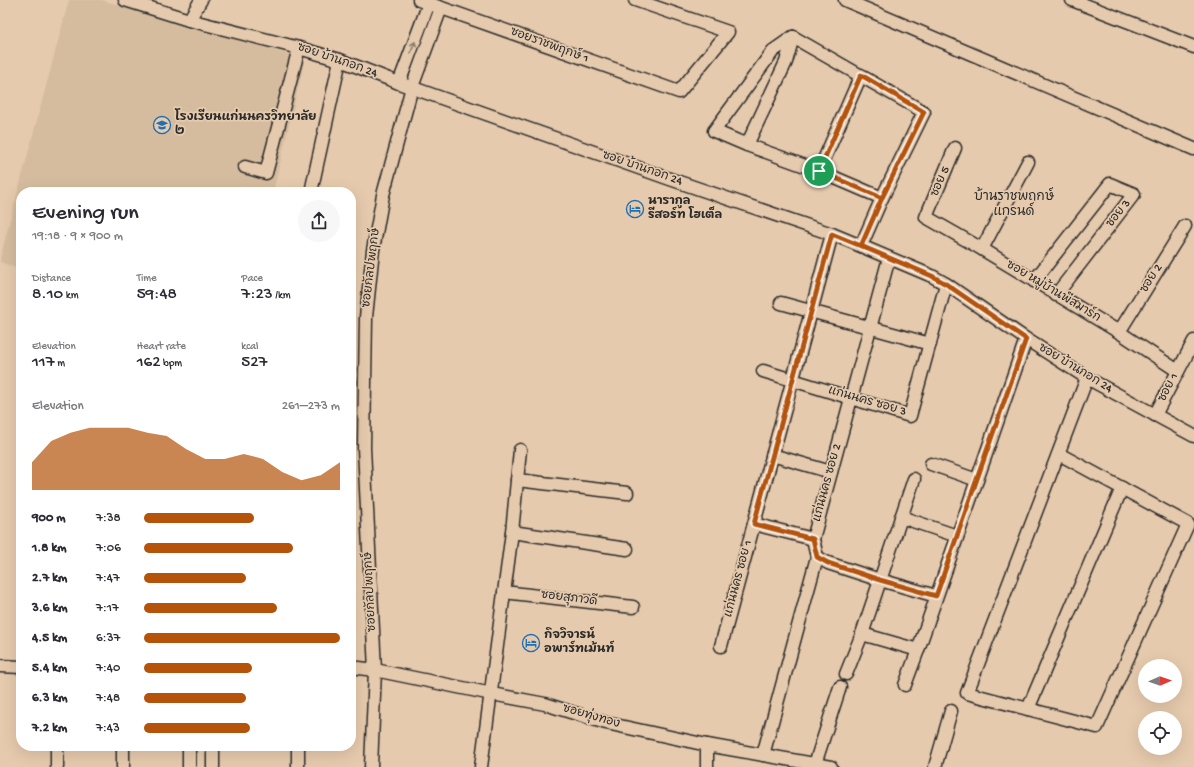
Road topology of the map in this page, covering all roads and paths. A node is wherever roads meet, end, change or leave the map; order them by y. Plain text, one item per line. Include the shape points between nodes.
1 (125, 0) edge
2 (201, 0) edge
3 (635, 0) edge
4 (845, 0) edge
5 (1072, 0) edge
6 (424, 2) edge
7 (441, 8) junction
8 (189, 20) junction
9 (793, 37) junction
10 (1194, 47) edge
11 (299, 48) junction
12 (340, 60) junction
13 (861, 75) junction
14 (399, 83) junction
15 (412, 87) junction
16 (747, 145) junction
17 (955, 148) dead end
18 (1194, 149) edge
19 (1028, 162) dead end
20 (245, 166) dead end
21 (819, 171) junction
22 (312, 187) edge
23 (882, 198) junction
24 (926, 216) joint
25 (1185, 226) dead end
26 (832, 234) junction
27 (861, 246) junction
28 (982, 248) junction
29 (889, 258) junction
30 (1034, 281) junction
31 (946, 284) junction
32 (1056, 295) junction
33 (781, 303) dead end
34 (810, 311) junction
35 (870, 328) junction
36 (1119, 332) junction
37 (1026, 339) junction
38 (1194, 341) edge
39 (930, 344) junction
40 (763, 371) dead end
41 (1178, 371) junction
42 (1087, 378) junction
43 (792, 380) junction
44 (852, 398) junction
45 (1155, 415) junction
46 (1194, 436) edge
47 (520, 450) dead end
48 (1058, 454) junction
49 (772, 455) junction
50 (931, 464) dead end
51 (832, 472) junction
52 (914, 479) dead end
53 (517, 480) junction
54 (977, 480) junction
55 (1122, 488) junction
56 (627, 493) dead end
57 (901, 517) junction
58 (754, 524) junction
59 (512, 532) junction
60 (957, 536) junction
61 (813, 539) junction
62 (627, 549) dead end
63 (817, 557) junction
64 (880, 580) junction
65 (504, 592) junction
66 (936, 596) junction
67 (633, 607) dead end
68 (862, 634) junction
69 (721, 646) dead end
70 (918, 650) junction
71 (0, 666) edge
72 (16, 667) edge
73 (356, 668) edge
74 (375, 670) junction
75 (846, 674) dead end
76 (905, 685) dead end
77 (840, 687) dead end
78 (492, 694) junction
79 (1028, 709) junction
80 (950, 711) dead end
81 (707, 745) junction
82 (57, 751) edge
83 (123, 751) edge
84 (189, 751) edge
85 (213, 751) edge
86 (298, 751) edge
87 (763, 755) junction
88 (815, 764) junction
89 (57, 767) edge
90 (123, 767) edge
91 (190, 767) edge
92 (213, 767) edge
93 (298, 767) edge
94 (371, 767) edge
95 (482, 767) edge
96 (707, 767) edge
97 (831, 767) edge
98 (935, 767) edge

1 - 8 street, ซอย บ้านกอก 24
2 - 8 street
3 - 7 street, ซอยราชพฤกษ์ 1 via 728,32 679,92
4 - 18 street
5 - 10 street
6 - 7 street, ซอยราชพฤกษ์ 1
14 -> 6 street
7 - 15 street, ซอยกัลปพฤกษ์
8 - 11 street, ซอย บ้านกอก 24
9 - 13 street
9 - 16 street via 786,62
9 - 16 street via 773,51 714,131
11 - 12 street, ซอย บ้านกอก 24
11 - 20 street via 266,173
12 - 14 street, ซอย บ้านกอก 24
12 - 22 street
13 - 21 street
13 - 23 street via 924,112
14 - 15 street, ซอย บ้านกอก 24
15 - 26 street, ซอย บ้านกอก 24
15 - 74 street, ซอยกัลปพฤกษ์ via 383,195 373,250 366,317 364,448
16 - 21 street
17 - 24 street, ซอย 5
19 - 28 street
21 - 23 street
23 - 27 street
24 - 28 street, ซอย หมู่บ้านพีสมาร์ก
25 - 36 street, ซอย 2
26 - 27 street, ซอย บ้านกอก 24
26 - 34 street, แก่นนคร ซอย 1
27 - 29 street, ซอย บ้านกอก 24
28 - 30 street, ซอย หมู่บ้านพีสมาร์ก
29 - 31 street, ซอย บ้านกอก 24
29 - 35 street, แก่นนคร ซอย 2
30 - 32 street, ซอย หมู่บ้านพีสมาร์ก
30 - 32 street, ซอย 3 via 1110,184 1134,194
31 - 37 street, ซอย บ้านกอก 24
31 - 39 street, แก่นนคร ซอย 3
32 - 36 street, ซอย หมู่บ้านพีสมาร์ก
33 - 34 street
34 - 35 street
34 - 43 street, แก่นนคร ซอย 1
35 - 39 street
35 - 44 street, แก่นนคร ซอย 2
36 - 41 street, ซอย หมู่บ้านพีสมาร์ก
37 - 42 street, ซอย บ้านกอก 24
37 - 54 street
38 - 41 street, ซอย 1
39 - 44 street, แก่นนคร ซอย 3 via 910,416
40 - 43 street, แก่นนคร ซอย 3
41 - 45 street, ซอย 1
42 - 45 street, ซอย บ้านกอก 24
42 - 48 street
43 - 44 street, แก่นนคร ซอย 3
43 - 49 street, แก่นนคร ซอย 1
44 - 51 street, แก่นนคร ซอย 2
45 - 46 street, ซอย บ้านกอก 24
47 - 53 street
48 - 55 street
48 - 79 street via 967,693
49 - 51 street
49 - 58 street, แก่นนคร ซอย 1
50 - 54 street
51 - 61 street, แก่นนคร ซอย 2
52 - 57 street
53 - 56 street
53 - 59 street
54 - 60 street
55 - 79 street
55 - 79 street via 1188,524 1098,727
57 - 60 street
57 - 64 street
58 - 61 street
58 - 69 street, แก่นนคร ซอย 1
59 - 62 street
59 - 65 street
60 - 66 street
61 - 63 street, แก่นนคร ซอย 2
63 - 64 street
63 - 87 street, แก่นนคร ซอย 2
64 - 66 street
64 - 68 street
65 - 67 street, ซอยสุภาวดี
65 - 78 street
66 - 70 street
68 - 70 street
68 - 75 street
70 - 76 street
71 - 72 street
73 - 74 street, ซอยทุ่งทอง
74 - 78 street, ซอยทุ่งทอง
74 - 94 street, ซอยกัลปพฤกษ์
77 - 88 street
78 - 81 street, ซอยทุ่งทอง via 545,704 606,723
78 - 95 street
80 - 98 street
81 - 87 street, ซอยทุ่งทอง
81 - 96 street
82 - 89 street
83 - 90 street
84 - 91 street
85 - 92 street
86 - 93 street
87 - 88 street, ซอยทุ่งทอง
88 - 97 street, ซอยทุ่งทอง

